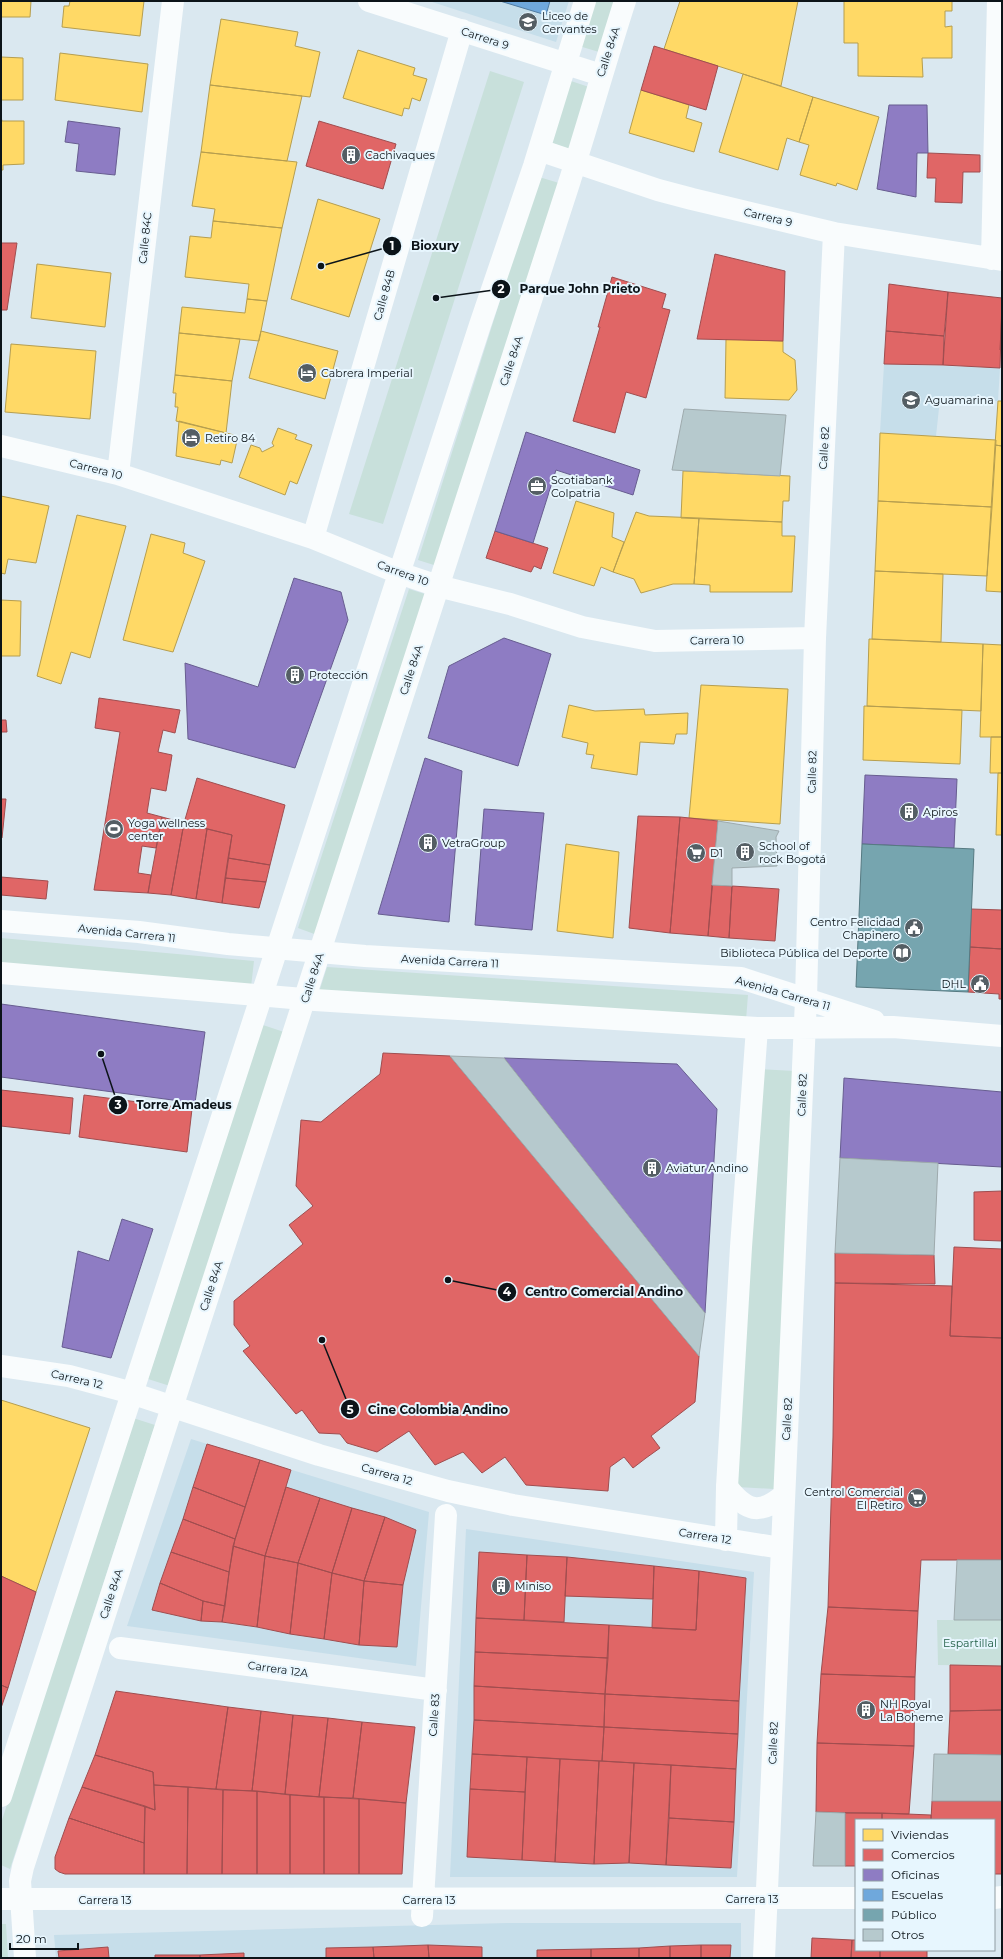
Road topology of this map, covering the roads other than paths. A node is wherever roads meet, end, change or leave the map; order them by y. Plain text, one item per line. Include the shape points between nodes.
1 (173, 1) edge
2 (369, 1) edge
3 (585, 1) edge
4 (625, 1) edge
5 (998, 1) edge
6 (462, 30) junction
7 (566, 64) junction
8 (601, 75) junction
9 (539, 150) junction
10 (575, 162) junction
11 (834, 232) junction
12 (997, 259) edge
13 (1, 446) edge
14 (118, 474) junction
15 (313, 538) junction
16 (399, 573) junction
17 (438, 586) junction
18 (815, 638) junction
19 (1, 921) edge
20 (277, 948) junction
21 (321, 952) junction
22 (1, 973) edge
23 (261, 996) junction
24 (806, 999) junction
25 (305, 1000) junction
26 (805, 1027) junction
27 (893, 1027) junction
28 (757, 1028) junction
29 (1002, 1036) edge
30 (1, 1366) edge
31 (133, 1393) junction
32 (171, 1407) junction
33 (727, 1487) junction
34 (784, 1495) junction
35 (446, 1515) dead end
36 (726, 1540) junction
37 (781, 1548) junction
38 (120, 1648) dead end
39 (436, 1690) junction
40 (1, 1796) edge
41 (855, 1898) edge
42 (11, 1899) edge
43 (767, 1899) junction
44 (422, 1908) junction
45 (25, 1958) edge
46 (764, 1958) edge

1 - 14 street, Calle 84C
2 - 6 street, Carrera 9
3 - 7 street
4 - 8 street, Calle 84A
5 - 12 street
6 - 7 street, Carrera 9
6 - 15 street, Calle 84B
7 - 8 street, Carrera 9
7 - 9 street
8 - 10 street, Calle 84A
9 - 10 street, Carrera 9
9 - 16 street
10 - 11 street, Carrera 9 via 658,190
10 - 17 street, Calle 84A
11 - 12 street, Carrera 9
11 - 18 street, Calle 82
13 - 14 street, Carrera 10
14 - 15 street, Carrera 10
15 - 16 street, Carrera 10
16 - 17 street, Carrera 10
16 - 20 street
17 - 18 street, Carrera 10 via 510,604 582,627 655,641
17 - 21 street, Calle 84A
18 - 24 street, Calle 82
19 - 20 street, Avenida Carrera 11 via 139,932
20 - 21 street, Avenida Carrera 11
20 - 23 street
21 - 24 street, Avenida Carrera 11 via 741,978
21 - 25 street, Calle 84A
22 - 23 street, Avenida Carrera 11
23 - 25 street, Avenida Carrera 11
23 - 31 street
24 - 26 street, Calle 82
24 - 27 street, Avenida Carrera 11
25 - 28 street, Avenida Carrera 11
25 - 32 street, Calle 84A
26 - 27 street, Avenida Carrera 11
26 - 28 street, Avenida Carrera 11
26 - 34 street, Calle 82
27 - 29 street, Avenida Carrera 11
28 - 33 street
30 - 31 street, Carrera 12 via 69,1376
31 - 32 street, Carrera 12
31 - 40 street
32 - 36 street, Carrera 12 via 319,1455 448,1491 513,1505
32 - 42 street, Calle 84A via 20,1881
33 - 34 street via 742,1504 754,1509 765,1508
33 - 36 street
34 - 37 street, Calle 82
35 - 39 street, Calle 83
36 - 37 street, Carrera 12
37 - 43 street, Calle 82
38 - 39 street, Carrera 12A
39 - 44 street, Calle 83
41 - 43 street, Carrera 13
42 - 44 street, Carrera 13
42 - 45 street, Calle 84A
43 - 44 street, Carrera 13
43 - 46 street, Calle 82

